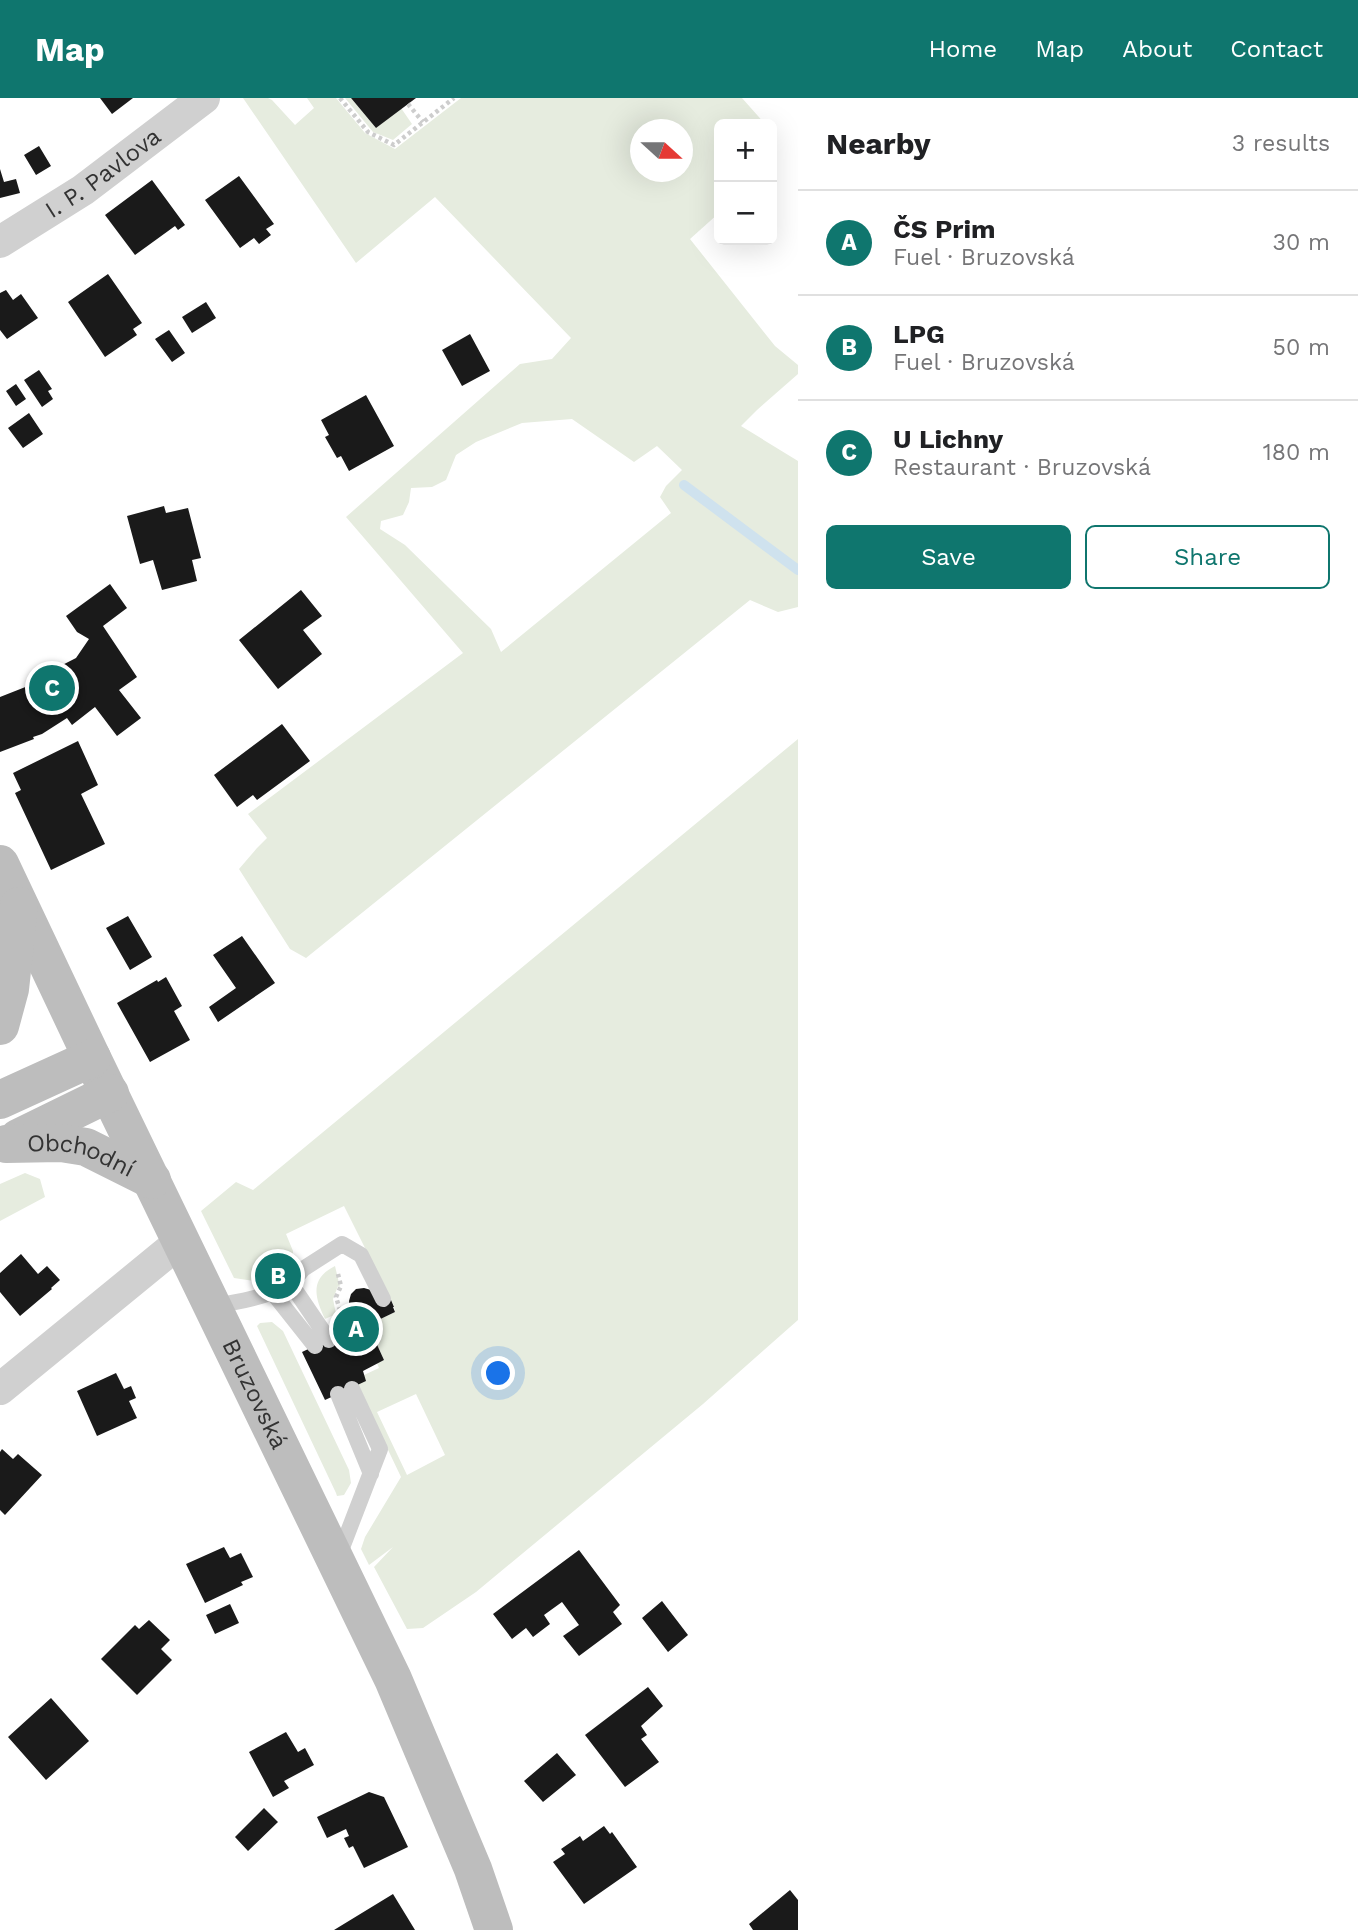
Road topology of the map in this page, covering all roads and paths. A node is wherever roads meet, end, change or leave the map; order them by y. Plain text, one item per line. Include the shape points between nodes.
1 (204, 98) edge
2 (340, 98) edge
3 (454, 98) edge
4 (408, 104) dead end
5 (423, 122) junction
6 (0, 242) edge
7 (0, 864) edge
8 (19, 906) junction
9 (0, 1026) edge
10 (92, 1058) junction
11 (110, 1093) junction
12 (0, 1100) edge
13 (3, 1145) edge
14 (152, 1180) junction
15 (181, 1241) junction
16 (331, 1251) junction
17 (291, 1284) junction
18 (273, 1293) junction
19 (383, 1299) dead end
20 (212, 1306) junction
21 (340, 1310) dead end
22 (0, 1389) edge
23 (345, 1391) dead end
24 (337, 1560) junction
25 (494, 1930) edge

1 - 6 street, I. P. Pavlova via 83,190
2 - 5 path via 368,132 394,145
3 - 5 path
4 - 5 path
7 - 8 main road, Bruzovská
8 - 9 main road via 10,989
8 - 10 main road, Bruzovská
10 - 11 main road, Bruzovská
10 - 12 main road
11 - 13 main road, Obchodní
11 - 14 main road, Bruzovská
13 - 14 main road, Obchodní via 86,1147
14 - 15 main road, Bruzovská
15 - 20 main road, Bruzovská
15 - 22 street
16 - 17 lane via 303,1269
16 - 19 lane via 342,1244 361,1255
16 - 21 path via 341,1286 336,1297
17 - 18 lane
17 - 18 lane via 322,1343
18 - 20 lane
20 - 24 main road, Bruzovská
23 - 24 lane via 380,1449
24 - 25 main road, Bruzovská via 393,1679

